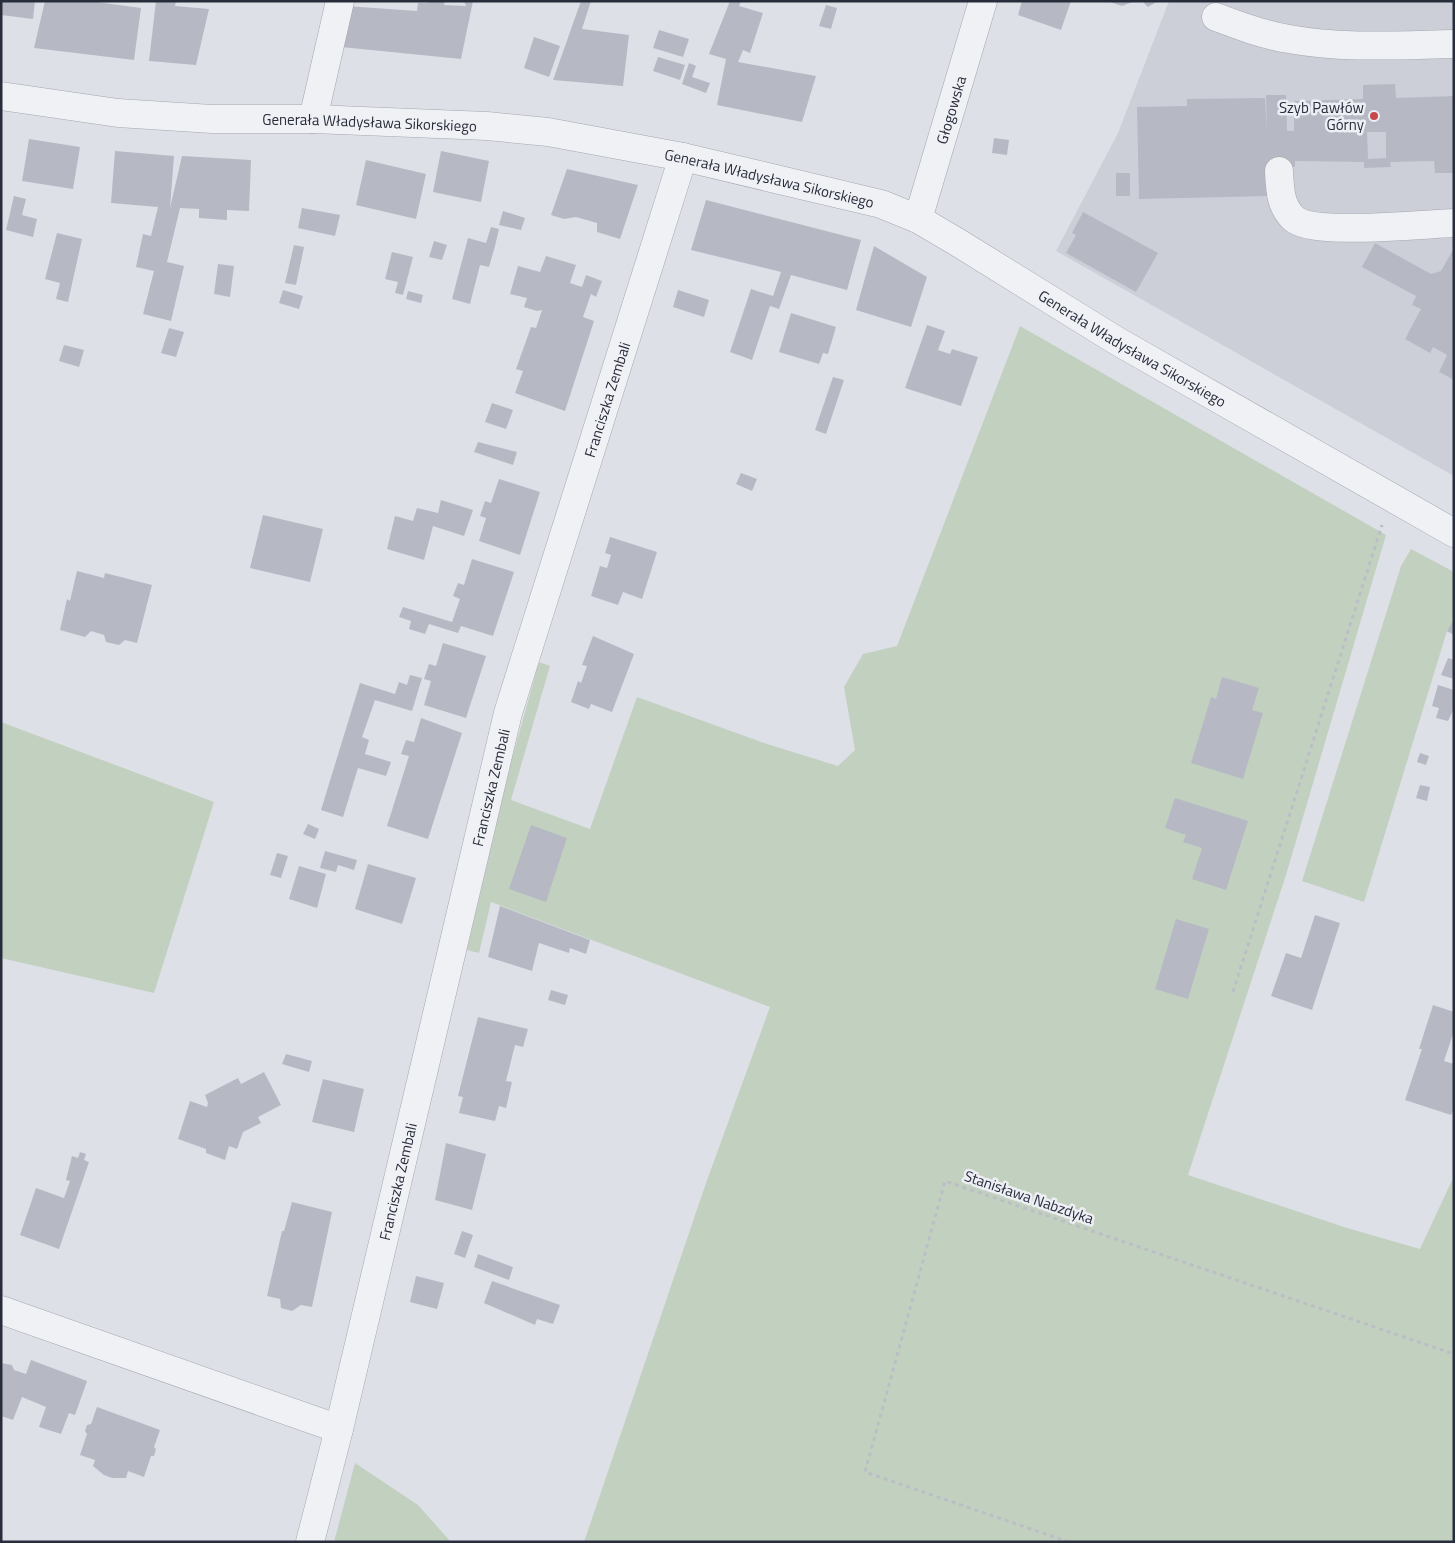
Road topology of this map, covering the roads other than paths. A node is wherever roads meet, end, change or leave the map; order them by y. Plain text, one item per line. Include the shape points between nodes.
1 (340, 1) edge
2 (983, 1) edge
3 (1216, 17) dead end
4 (1454, 44) edge
5 (1, 96) edge
6 (313, 119) junction
7 (683, 157) junction
8 (1279, 171) dead end
9 (918, 219) junction
10 (1454, 223) edge
11 (1454, 533) edge
12 (1, 1310) edge
13 (339, 1429) junction
14 (310, 1542) edge

1 - 6 street
2 - 9 street, Głogowska
3 - 4 street via 1290,39 1343,44
5 - 6 street, Generała Władysława Sikorskiego via 118,113 212,119
6 - 7 street, Generała Władysława Sikorskiego via 487,126 548,132
7 - 9 street, Generała Władysława Sikorskiego via 850,195
7 - 13 street, Franciszka Zembali via 508,713
8 - 10 street via 1285,209 1294,220 1308,226
9 - 11 street, Generała Władysława Sikorskiego via 1117,342
12 - 13 street
13 - 14 street, Franciszka Zembali

